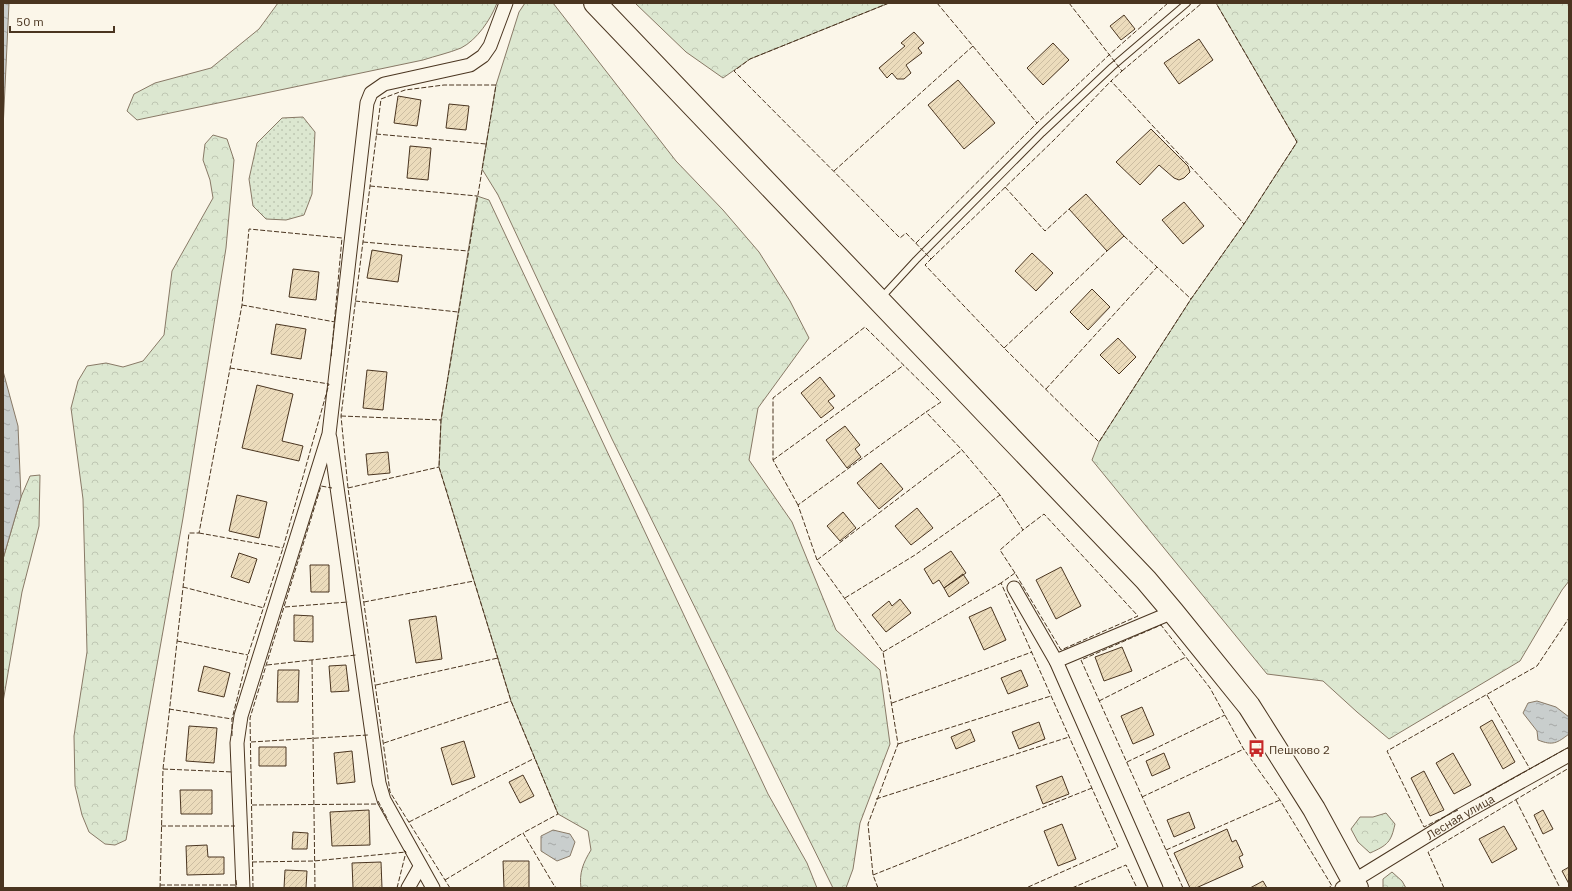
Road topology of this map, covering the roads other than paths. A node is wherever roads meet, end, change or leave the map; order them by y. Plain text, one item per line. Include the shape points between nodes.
1 (506, 3) edge
2 (595, 3) edge
3 (1187, 3) edge
4 (879, 301) junction
5 (329, 434) junction
6 (1014, 588) dead end
7 (1173, 612) junction
8 (1056, 661) junction
9 (1569, 755) edge
10 (420, 867) junction
11 (1351, 886) edge
12 (243, 888) edge
13 (408, 888) edge
14 (433, 888) edge
15 (1156, 888) edge

1 - 5 street via 490,46 483,56 470,65 384,84 371,93 367,103
2 - 4 highway
3 - 4 lane via 1112,67 1042,134 916,260
4 - 7 highway via 1146,580
5 - 10 street via 379,783 384,800
5 - 12 street via 242,716 238,743
6 - 8 street
7 - 8 street
7 - 11 highway via 1249,706 1314,809
8 - 15 street
9 - 11 street, Лесная улица via 1461,815
10 - 13 street
10 - 14 street

